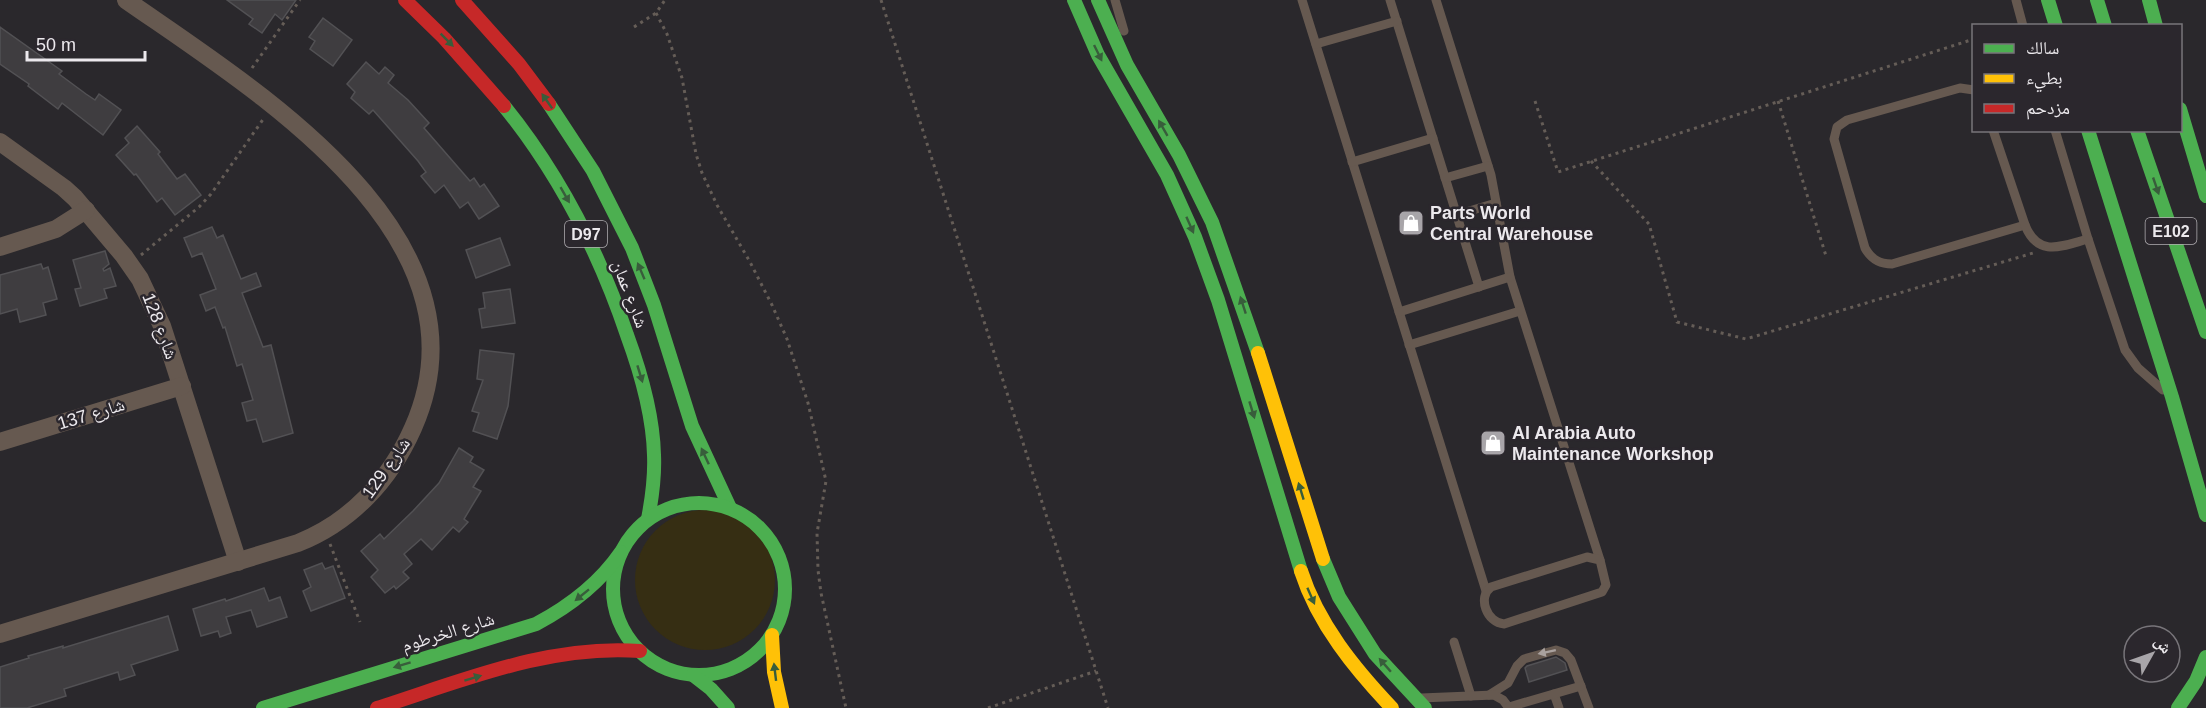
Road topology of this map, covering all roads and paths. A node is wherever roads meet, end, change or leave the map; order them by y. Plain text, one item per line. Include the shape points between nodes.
1 (126, 0) edge
2 (300, 0) edge
3 (405, 0) edge
4 (462, 0) edge
5 (665, 0) edge
6 (880, 0) edge
7 (1074, 0) edge
8 (1098, 0) edge
9 (1115, 0) edge
10 (1302, 0) edge
11 (1390, 0) edge
12 (1436, 0) edge
13 (2016, 0) edge
14 (2048, 0) edge
15 (2097, 0) edge
16 (2149, 0) edge
17 (656, 13) junction
18 (1396, 21) junction
19 (2023, 24) edge
20 (2055, 24) edge
21 (2104, 24) edge
22 (2155, 24) edge
23 (634, 27) dead end
24 (1972, 40) edge
25 (1316, 44) junction
26 (242, 81) junction
27 (1138, 86) junction
28 (1972, 89) edge
29 (1534, 101) dead end
30 (1778, 101) junction
31 (273, 105) junction
32 (2182, 112) edge
33 (1994, 132) edge
34 (2056, 132) edge
35 (2089, 132) edge
36 (2138, 132) edge
37 (1433, 138) junction
38 (0, 142) edge
39 (1591, 161) junction
40 (1352, 162) junction
41 (1488, 166) junction
42 (1445, 178) junction
43 (2206, 195) edge
44 (1496, 203) junction
45 (86, 210) junction
46 (1456, 214) junction
47 (2025, 225) junction
48 (2088, 239) junction
49 (0, 248) edge
50 (2049, 248) junction
51 (1826, 256) dead end
52 (130, 264) junction
53 (1510, 277) junction
54 (1479, 287) junction
55 (1520, 311) junction
56 (1399, 312) junction
57 (2206, 332) edge
58 (1409, 345) junction
59 (182, 386) junction
60 (2172, 397) junction
61 (0, 442) edge
62 (730, 508) junction
63 (2206, 515) edge
64 (648, 519) junction
65 (325, 531) junction
66 (621, 552) junction
67 (1599, 560) junction
68 (238, 562) junction
69 (1486, 591) junction
70 (360, 622) dead end
71 (0, 634) edge
72 (772, 635) junction
73 (1454, 642) dead end
74 (640, 651) junction
75 (2206, 657) edge
76 (1096, 671) junction
77 (693, 675) junction
78 (1581, 686) junction
79 (1554, 694) junction
80 (1490, 695) junction
81 (1471, 696) junction
82 (1420, 703) edge
83 (1527, 705) edge
84 (263, 708) edge
85 (376, 708) edge
86 (728, 708) edge
87 (782, 708) edge
88 (846, 708) edge
89 (988, 708) edge
90 (1108, 708) edge
91 (1392, 708) edge
92 (1509, 708) edge
93 (1558, 708) edge
94 (1589, 708) edge
95 (2178, 708) edge

1 - 26 street, شارع 129
2 - 26 path
3 -> 64 main road, شارع عمان / D97 via 506,105 551,171 590,242 619,311 650,413 656,474
62 -> 4 main road, شارع عمان / D97 via 692,425 648,288 615,213 531,78
5 - 17 path
6 - 76 path
7 -> 91 main road via 1098,55 1167,175 1195,237 1305,582 1326,626 1354,667
8 - 27 main road
9 - 27 lane
10 - 25 lane
11 - 18 lane
12 - 41 lane
13 - 19 lane
14 - 20 main road
15 - 21 main road
16 - 22 main road
17 - 23 path
17 - 88 path via 682,78 702,172 772,305 813,423 826,481 819,514 818,570
18 - 25 lane
18 - 37 lane
24 - 30 path
25 - 40 lane
26 - 31 street, شارع 129
82 -> 27 main road via 1363,637 1328,573 1229,265 1196,188
28 - 47 lane via 1949,91 1846,120 1837,128 1834,139 1865,248 1873,259 1892,264
29 - 39 path via 1558,172
30 - 39 path
30 - 51 path
31 - 52 path via 211,194
31 - 65 street, شارع 129 via 329,154 396,237 419,283 429,324 427,383 408,441 370,494
32 - 43 main road, E102
33 - 47 lane
34 - 48 lane
35 - 60 main road
36 -> 57 main road, E102
37 - 40 lane
37 - 42 lane
38 - 45 street, شارع 128 via 64,188
39 - 50 path via 1649,224 1677,322 1746,339
40 - 56 lane
41 - 42 lane
41 - 44 lane
42 - 46 lane
44 - 46 lane
44 - 53 lane
45 - 49 street via 56,229
45 - 52 street, شارع 128
46 - 54 lane
47 - 50 lane via 2031,238
48 - 50 lane
48 - 60 lane via 2129,357
52 - 59 street, شارع 128 via 155,308
53 - 54 lane
53 - 55 lane
54 - 56 lane
55 - 58 lane
55 - 67 lane
56 - 58 lane
58 - 69 lane
59 - 61 street, شارع 137
59 - 68 street, شارع 128
60 - 63 main road
62 - 64 main road via 688,503
62 - 72 main road via 765,534 784,573 781,616
64 - 66 main road
65 - 68 street, شارع 129
65 - 70 path
66 - 74 main road via 613,594 617,615
66 -> 84 main road, شارع الخرطوم via 584,594 536,624
67 - 69 lane via 1587,557
67 - 69 lane via 1606,585 1602,592 1504,624 1490,617
68 - 71 street, شارع 129
72 - 77 main road via 738,666
87 -> 72 main road via 774,672
73 - 81 lane
74 - 77 main road via 656,663
85 -> 74 main road via 550,655 614,648
75 - 95 main road
76 - 89 path
76 - 90 path
77 - 86 main road
78 - 79 lane
78 -> 80 lane via 1568,656 1551,650 1524,659 1508,683
78 - 94 lane
79 - 83 lane
79 - 93 lane
80 - 81 lane
80 - 92 lane via 1503,700
81 - 82 lane
83 - 92 lane

